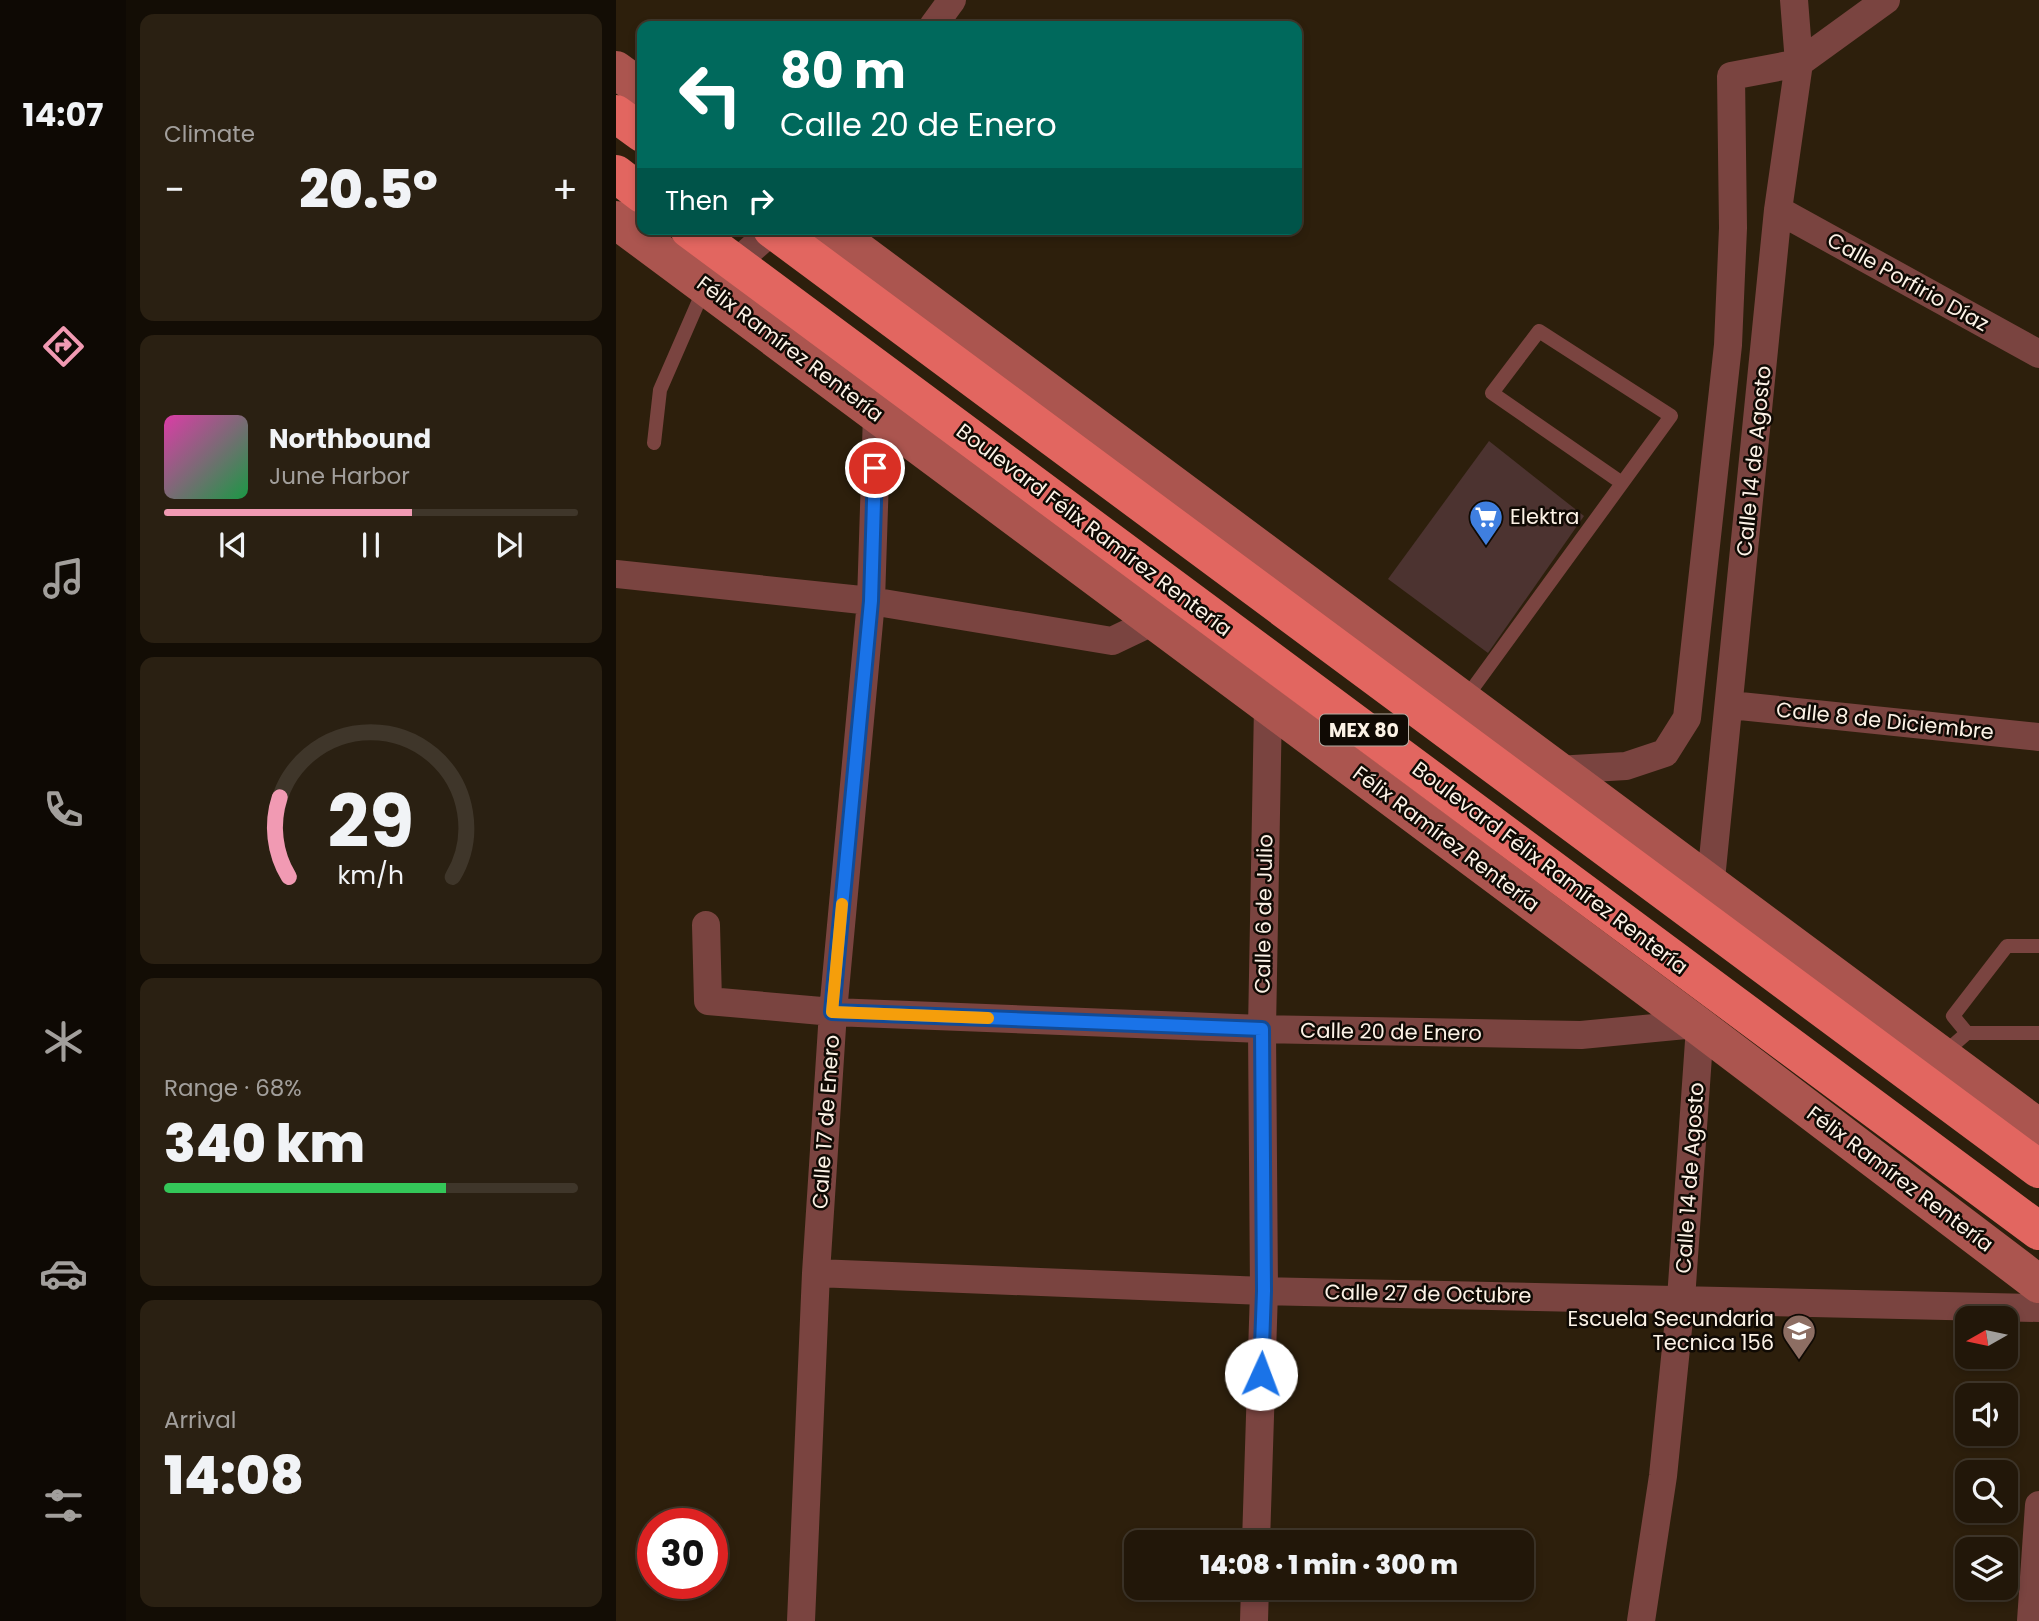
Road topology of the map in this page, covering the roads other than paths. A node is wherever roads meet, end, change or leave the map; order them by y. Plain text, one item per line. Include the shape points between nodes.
1 (952, 0) edge
2 (1794, 0) edge
3 (1885, 0) edge
4 (937, 21) edge
5 (1799, 63) junction
6 (616, 70) edge
7 (637, 85) edge
8 (616, 114) edge
9 (637, 129) edge
10 (616, 174) edge
11 (637, 190) edge
12 (1778, 210) junction
13 (616, 220) edge
14 (697, 235) edge
15 (767, 235) edge
16 (780, 235) edge
17 (837, 235) edge
18 (735, 264) junction
19 (706, 287) junction
20 (1728, 345) junction
21 (1764, 353) junction
22 (2039, 354) edge
23 (877, 414) junction
24 (654, 443) dead end
25 (1622, 483) junction
26 (616, 574) edge
27 (871, 601) junction
28 (1154, 621) junction
29 (1464, 701) junction
30 (1730, 705) junction
31 (1268, 706) junction
32 (2039, 737) edge
33 (1556, 770) junction
34 (1711, 885) junction
35 (1707, 923) junction
36 (706, 925) dead end
37 (2039, 946) edge
38 (832, 1012) junction
39 (1698, 1025) junction
40 (1262, 1029) junction
41 (2039, 1033) edge
42 (1937, 1061) junction
43 (2039, 1128) edge
44 (2039, 1169) edge
45 (2039, 1231) edge
46 (816, 1273) junction
47 (2039, 1284) edge
48 (1264, 1291) junction
49 (1681, 1299) junction
50 (2039, 1308) edge
51 (2039, 1505) edge
52 (1256, 1530) edge
53 (1255, 1600) edge
54 (801, 1621) edge
55 (1254, 1621) edge
56 (1641, 1621) edge
57 (2031, 1621) edge

1 - 4 street
2 - 5 street, Calle 14 de Agosto
3 - 5 street
5 - 12 street, Calle 14 de Agosto
5 - 20 street via 1731,76 1733,228
6 - 7 main road
8 - 9 highway
10 - 11 highway
12 - 21 street, Calle 14 de Agosto
12 - 22 street, Calle Porfirio Díaz
13 - 19 main road, Félix Ramírez Rentería
14 - 18 highway, Boulevard Félix Ramírez Rentería / MEX 80
15 - 18 street
16 - 35 highway, MEX 80
17 - 29 main road
18 - 19 street
18 - 45 highway, Boulevard Félix Ramírez Rentería / MEX 80
19 - 23 main road, Félix Ramírez Rentería
19 - 24 lane via 660,390
20 - 21 street
20 - 33 street via 1687,718 1665,753 1626,766
21 - 30 street, Calle 14 de Agosto
23 - 27 street, Calle 17 de Enero
23 - 28 main road, Félix Ramírez Rentería
25 - 25 lane via 1671,415 1539,331 1492,393
25 - 29 lane
26 - 27 street
27 - 28 street via 1112,641
27 - 38 street, Calle 17 de Enero
28 - 31 main road, Félix Ramírez Rentería
29 - 33 main road
30 - 32 street, Calle 8 de Diciembre
30 - 34 street, Calle 14 de Agosto
31 - 39 main road, Félix Ramírez Rentería
31 - 40 street, Calle 6 de Julio
33 - 34 main road
34 - 35 street, Calle 14 de Agosto
34 - 42 main road
35 - 42 highway, MEX 80
36 - 38 street, Calle 20 de Enero via 708,1001
37 - 42 lane via 2007,946 1953,1016
38 - 40 street, Calle 20 de Enero
38 - 46 street, Calle 17 de Enero
39 - 40 street, Calle 20 de Enero via 1581,1035
39 - 47 main road, Félix Ramírez Rentería
39 - 49 street, Calle 14 de Agosto
40 - 48 street, Calle 6 de Julio
41 - 42 lane
42 - 43 main road
42 - 44 highway, MEX 80
46 - 48 street, Calle 27 de Octubre
46 - 54 street, Calle 17 de Enero
48 - 49 street, Calle 27 de Octubre
48 - 52 street, Calle 6 de Julio
49 - 50 street, Calle 27 de Octubre
49 - 56 street, Calle 14 de Agosto via 1663,1476
51 - 57 street
53 - 55 street

